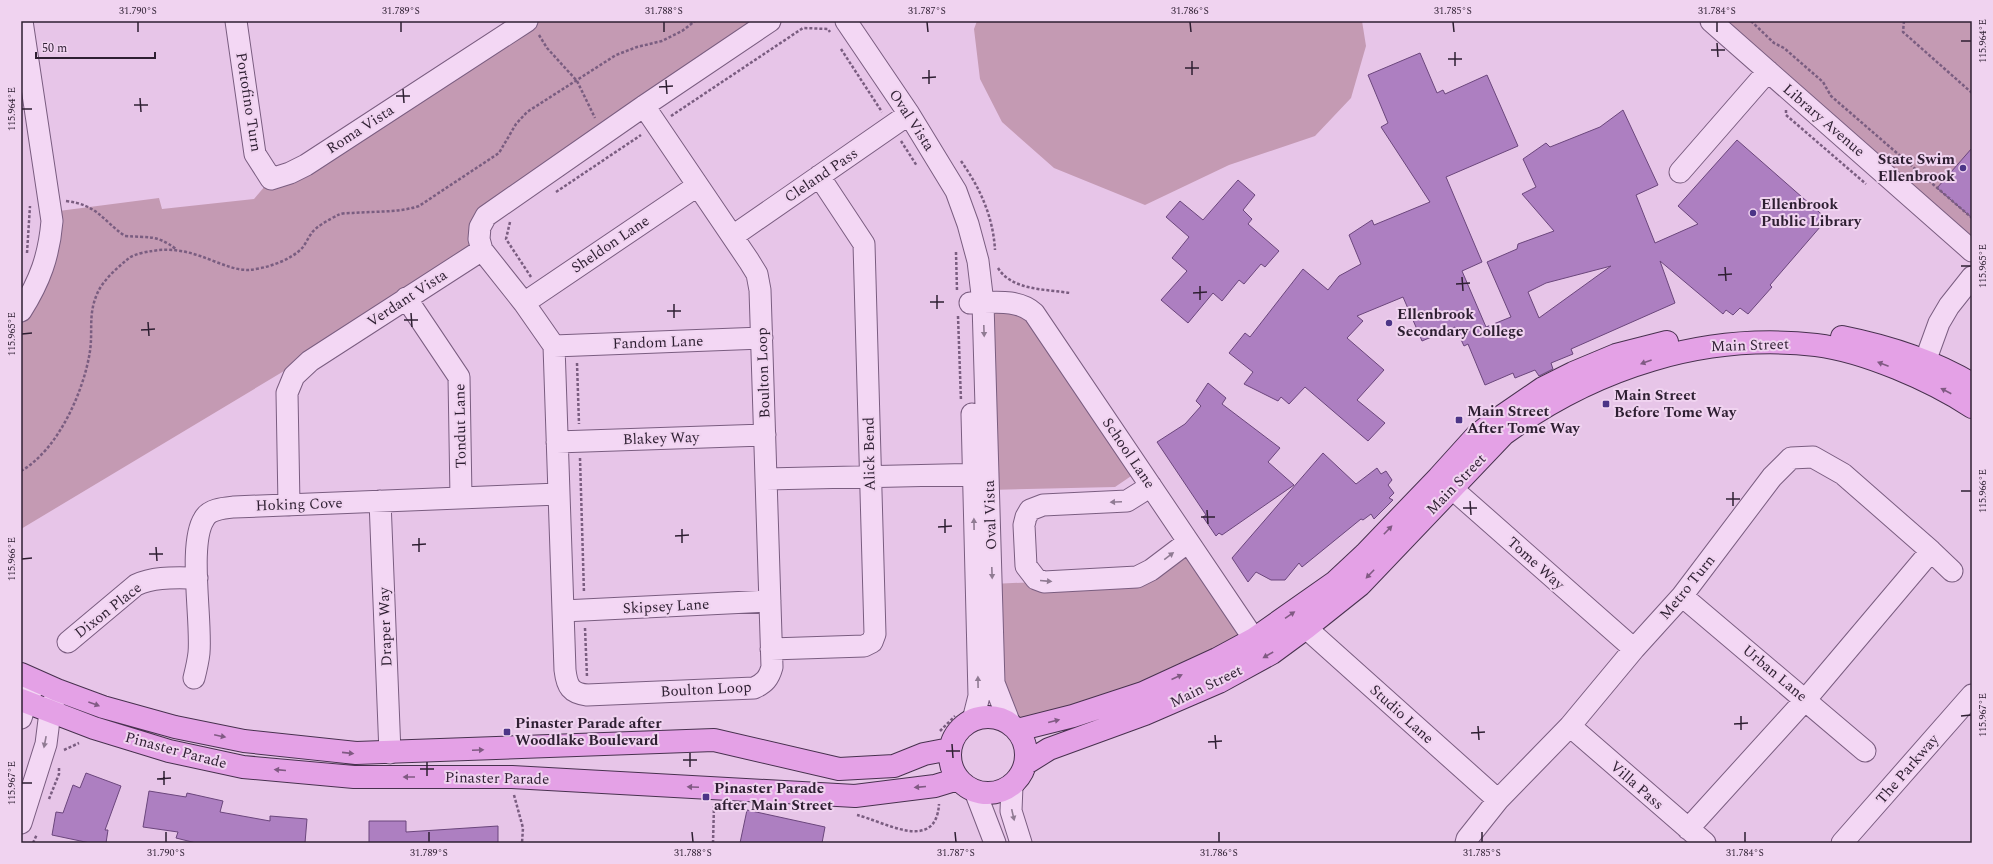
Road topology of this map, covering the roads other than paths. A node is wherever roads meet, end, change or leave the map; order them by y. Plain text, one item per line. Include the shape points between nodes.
1 (22, 21) edge
2 (236, 21) edge
3 (770, 21) edge
4 (1711, 21) edge
5 (533, 28) edge
6 (839, 28) edge
7 (1768, 71) junction
8 (644, 106) junction
9 (909, 114) junction
10 (1680, 172) dead end
11 (819, 176) junction
12 (271, 179) joint
13 (697, 186) junction
14 (732, 236) junction
15 (482, 250) junction
16 (1972, 251) edge
17 (1972, 277) edge
18 (406, 298) junction
19 (967, 302) junction
20 (524, 303) junction
21 (21, 311) edge
22 (762, 338) junction
23 (554, 346) junction
24 (1922, 370) junction
25 (1972, 384) edge
26 (1972, 407) edge
27 (765, 435) junction
28 (557, 442) junction
29 (981, 474) junction
30 (869, 477) junction
31 (766, 479) junction
32 (1446, 482) junction
33 (1151, 486) junction
34 (559, 494) junction
35 (461, 498) junction
36 (380, 501) junction
37 (288, 505) junction
38 (1188, 542) junction
39 (1931, 551) junction
40 (1952, 570) dead end
41 (197, 578) junction
42 (1682, 596) junction
43 (770, 601) junction
44 (563, 610) junction
45 (1306, 628) junction
46 (1254, 639) junction
47 (68, 642) dead end
48 (771, 649) junction
49 (1634, 649) junction
50 (29, 677) edge
51 (194, 678) dead end
52 (57, 690) junction
53 (1972, 695) edge
54 (1806, 699) junction
55 (23, 707) edge
56 (50, 712) junction
57 (965, 717) junction
58 (1570, 726) junction
59 (1013, 727) junction
60 (950, 749) junction
61 (1866, 751) dead end
62 (390, 753) junction
63 (1025, 764) junction
64 (966, 785) junction
65 (1012, 785) junction
66 (1498, 800) junction
67 (30, 826) edge
68 (1688, 829) junction
69 (995, 843) edge
70 (1021, 843) edge
71 (1466, 843) edge
72 (1704, 843) edge
73 (1842, 843) edge

1 - 21 street via 40,202 52,221 46,259 39,280
2 - 12 street, Portofino Turn via 255,154
3 - 8 street
4 - 7 street, Library Avenue
5 - 12 street, Roma Vista via 306,164
6 - 9 street, Oval Vista
7 - 10 street
7 - 16 street, Library Avenue
8 - 13 street, Boulton Loop
8 - 15 street via 486,216 480,227
9 - 11 street, Cleland Pass
9 - 19 street, Oval Vista via 956,191 968,224 978,261
11 - 14 street, Cleland Pass
11 - 30 street, Alick Bend via 864,244
13 - 14 street, Boulton Loop
13 - 20 street, Sheldon Lane
14 - 22 street, Boulton Loop via 756,274 760,290
15 - 18 street, Verdant Vista
15 - 20 street
17 - 24 street via 1939,323
18 - 35 street, Tondut Lane via 459,377
18 - 37 street, Verdant Vista via 310,361 294,376 288,393
19 - 29 street, Oval Vista
19 - 33 street, School Lane via 1016,303 1026,306 1034,313
20 - 23 street
22 - 23 street, Fandom Lane
22 - 27 street, Boulton Loop
23 - 28 street, Boulton Loop
24 - 25 main road, Main Street via 1940,367
26 -> 24 main road, Main Street
24 - 32 main road, Main Street via 1876,344 1814,334 1720,333 1643,347 1590,365 1543,388 1477,434
27 - 28 street, Blakey Way
27 - 31 street, Boulton Loop
28 - 34 street, Boulton Loop
29 - 30 street
57 -> 29 street, Oval Vista via 979,696
29 -> 59 street, Oval Vista via 994,683
30 - 31 street
30 - 48 street, Alick Bend via 875,634 872,642 855,647
31 - 43 street, Boulton Loop
32 -> 45 main road, Main Street via 1360,585
46 -> 32 main road, Main Street via 1335,582
32 - 49 street, Tome Way
33 - 38 street, School Lane
33 -> 38 street via 1126,501 1044,505 1030,510 1024,525 1026,566 1030,574 1044,582 1137,577 1151,570
34 - 35 street, Hoking Cove
34 - 44 street, Boulton Loop
35 - 36 street, Hoking Cove
36 - 37 street, Hoking Cove
36 - 62 street, Draper Way
37 - 41 street, Hoking Cove via 224,508 204,517 199,529
38 - 46 street, School Lane
39 - 40 street, Metro Turn
39 - 42 street, Metro Turn via 1843,474 1813,457 1791,458 1772,477
39 - 54 street
41 - 47 street, Dixon Place via 160,578 136,585
41 - 51 street, Hoking Cove via 199,653
42 - 49 street, Metro Turn
42 - 54 street, Urban Lane
43 - 44 street, Skipsey Lane
43 - 48 street, Boulton Loop
44 - 48 street, Boulton Loop via 566,680 577,694 754,688 770,677
45 -> 63 main road, Main Street via 1272,652 1219,682 1145,714 1049,749
45 - 66 street, Studio Lane
59 -> 46 main road, Main Street via 1073,716 1143,692 1217,659
49 - 58 street, Metro Turn
50 - 52 main road, Pinaster Parade
50 - 55 street
52 - 56 street
52 -> 62 main road, Pinaster Parade via 103,707 175,727 244,741 356,754
53 - 73 street, The Parkway
54 - 61 street, Urban Lane
54 - 68 street
55 - 56 main road, Pinaster Parade
64 -> 56 main road, Pinaster Parade via 935,786 855,796 512,777 354,777 243,767 170,751
56 -> 67 street
57 - 59 main road via 993,717
57 - 60 main road
58 - 66 street, Metro Turn
58 - 68 street, Villa Pass
59 - 63 main road via 1023,740
62 -> 60 main road, Pinaster Parade via 714,740 839,769 894,766
60 - 64 main road via 953,770
63 - 65 main road via 1020,776
64 - 65 main road via 988,794 1000,792
64 - 69 street
65 -> 70 street via 1011,811
66 - 71 street, Metro Turn
68 - 72 street, Villa Pass

